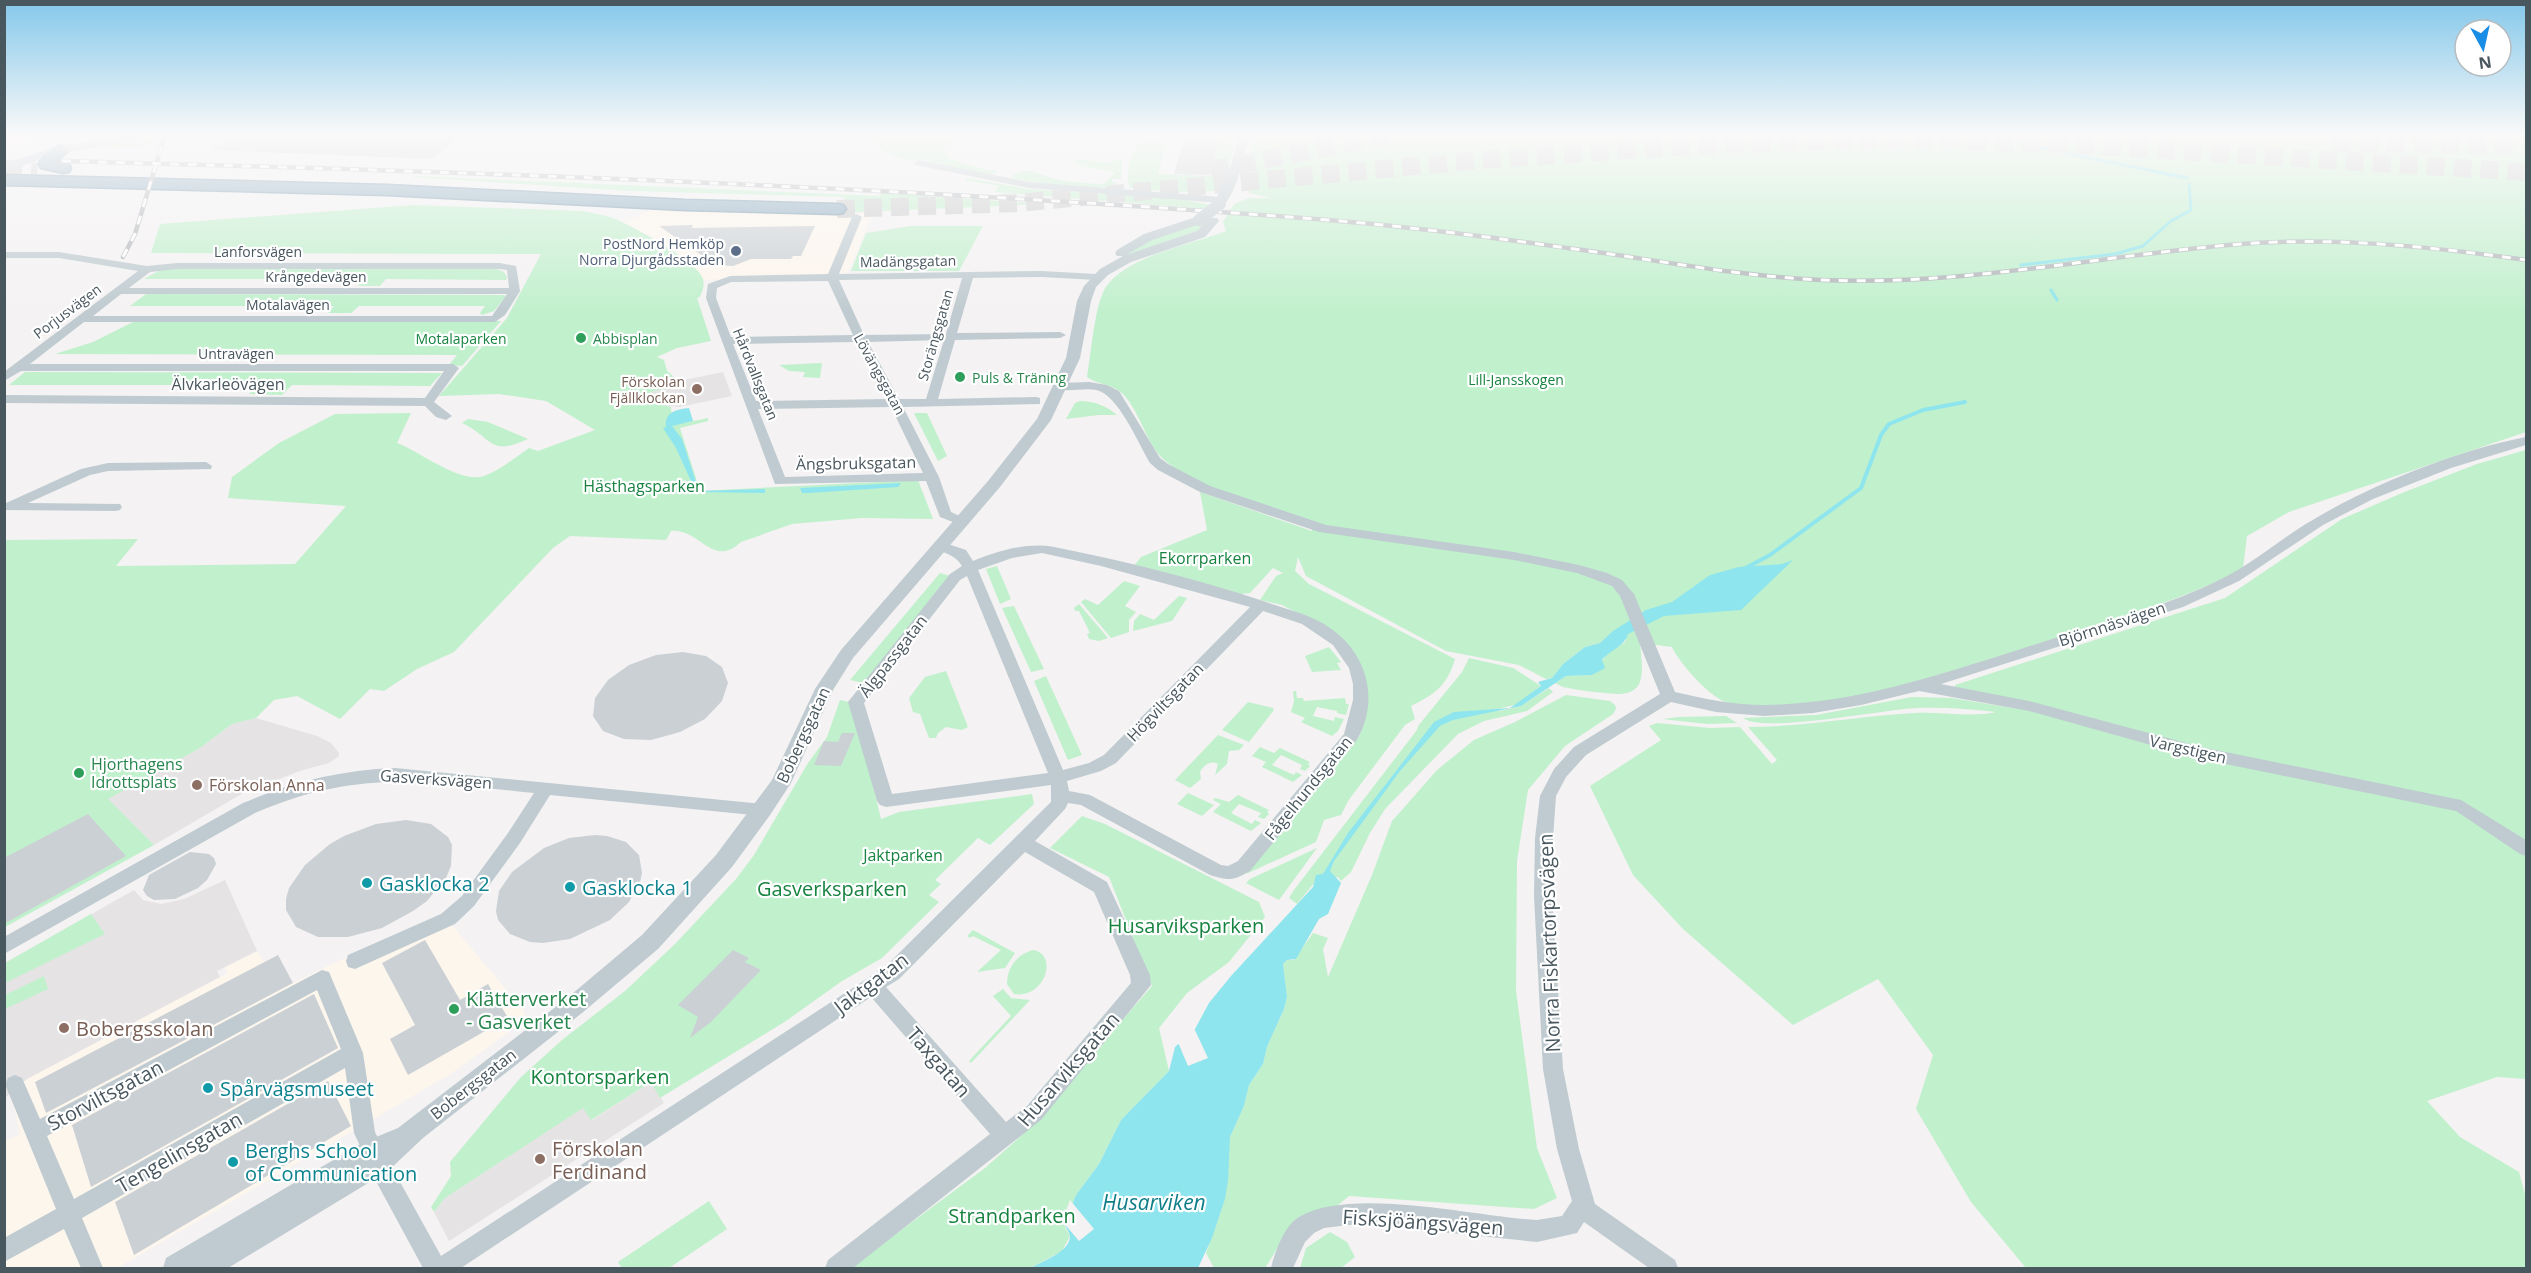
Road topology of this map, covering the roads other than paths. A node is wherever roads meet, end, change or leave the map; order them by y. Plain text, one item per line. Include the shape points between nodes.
1 (595, 194) edge
2 (1135, 194) edge
3 (1224, 194) edge
4 (1220, 202) junction
5 (838, 205) tunnel mouth
6 (857, 218) dead end
7 (4, 255) edge
8 (147, 269) junction
9 (1101, 275) junction
10 (968, 276) junction
11 (831, 277) junction
12 (720, 282) joint
13 (117, 291) junction
14 (515, 291) junction
15 (81, 319) junction
16 (1060, 335) dead end
17 (860, 337) junction
18 (950, 337) junction
19 (726, 341) junction
20 (18, 367) junction
21 (4, 378) edge
22 (1061, 387) junction
23 (4, 399) edge
24 (1036, 401) dead end
25 (428, 402) junction
26 (931, 402) junction
27 (898, 403) junction
28 (752, 405) junction
29 (446, 416) dead end
30 (2526, 441) edge
31 (206, 465) dead end
32 (932, 477) junction
33 (780, 481) joint
34 (6, 507) edge
35 (115, 507) dead end
36 (963, 521) junction
37 (942, 546) junction
38 (970, 567) junction
39 (1260, 605) junction
40 (1917, 686) junction
41 (1669, 696) junction
42 (1058, 778) junction
43 (546, 788) junction
44 (1061, 796) junction
45 (763, 810) junction
46 (1023, 843) junction
47 (2526, 849) edge
48 (4, 946) edge
49 (355, 961) dead end
50 (873, 986) junction
51 (354, 1053) junction
52 (15, 1084) dead end
53 (35, 1132) junction
54 (1006, 1137) junction
55 (376, 1156) junction
56 (1581, 1207) junction
57 (70, 1214) junction
58 (4, 1251) edge
59 (92, 1269) edge
60 (176, 1269) edge
61 (203, 1269) edge
62 (435, 1269) edge
63 (442, 1269) edge
64 (836, 1269) edge
65 (1282, 1269) edge
66 (1667, 1269) edge

1 - 5 highway
2 - 4 street
3 - 4 street
4 - 9 street, Bobergsgatan, bridge via 1199,220 1133,244 1115,257
4 - 9 street via 1221,209 1201,234 1136,255
6 - 11 street
7 - 8 street, Lanforsvägen via 59,255
8 - 13 street, Porjusvägen
8 - 14 street, Lanforsvägen via 512,268
9 - 10 street, Madängsgatan
9 - 22 street, Bobergsgatan via 1087,291 1073,358
10 - 11 street, Madängsgatan
10 - 18 street, Storängsgatan
11 - 12 street, Madängsgatan
11 - 17 street, Lövängsgatan
12 - 19 street, Hårdvallsgatan via 712,286 711,298
13 - 14 street, Krångedevägen
13 - 15 street, Porjusvägen
14 - 15 street, Motalavägen via 495,319
15 - 20 street, Porjusvägen
16 - 18 street
17 - 18 street
17 - 19 street
17 - 27 street, Lövängsgatan
18 - 26 street, Storängsgatan
19 - 28 street, Hårdvallsgatan
20 - 21 street, Porjusvägen
20 - 25 street, Untravägen via 453,368
22 - 36 street, Bobergsgatan via 1034,433
22 - 41 street via 1122,407 1155,460 1205,489 1324,529 1514,556 1617,583 1636,613
23 - 25 street, Älvkarleövägen
24 - 26 street
25 - 29 street
26 - 27 street
27 - 28 street
27 - 32 street, Lövängsgatan
28 - 33 street, Hårdvallsgatan
30 - 40 street, Björnnäsvägen via 2358,500 2243,573 2194,597
31 - 34 street via 108,467 86,472
32 - 33 street, Ängsbruksgatan
32 - 36 street, Lövängsgatan via 945,514
34 - 35 street
36 - 37 street, Bobergsgatan
37 - 38 street via 961,553
37 - 45 street, Bobergsgatan via 833,674 781,783
38 - 39 street, Fågelhundsgatan via 1045,549
38 - 42 street
38 - 42 street, Älgpassgatan via 956,577 856,702 886,801
39 - 42 street, Högviltsgatan via 1110,759
39 - 44 street, Fågelhundsgatan via 1305,620 1337,641 1359,672 1363,701 1352,736 1244,866 1230,874 1216,870 1084,799
40 - 41 street, Björnnäsvägen via 1795,710 1729,710
40 - 47 street, Vargstigen via 2029,706 2201,753 2461,806
41 - 56 street, Norra Fiskartorpsvägen via 1580,751 1560,773 1548,796 1543,896 1553,1069 1568,1149 1584,1203
42 - 44 street
43 - 45 street, Gasverksvägen
43 - 48 street, Gasverksvägen via 392,773 306,786 249,808
43 - 49 street via 468,901 448,919
44 - 46 street, Jaktgatan via 1052,814
45 - 55 street, Bobergsgatan via 724,861 650,942 574,1006
46 - 50 street, Jaktgatan via 892,973
46 - 54 street, Husarviksgatan via 1101,887 1141,985 1034,1113
50 - 54 street, Taxgatan
50 - 63 street, Jaktgatan
51 - 53 street, Storviltsgatan via 322,978
51 - 55 street, Storviltsgatan via 365,1133
51 - 57 street, Tengelinsgatan
52 - 53 street
53 - 57 street
54 - 64 street, Husarviksgatan
55 - 60 street, Bobergsgatan
55 - 61 street, Bobergsgatan
55 - 62 street, Storviltsgatan
56 - 65 street, Fisksjöängsvägen via 1569,1225 1538,1231 1362,1214 1330,1216 1308,1224 1301,1231 1289,1248
56 - 66 street
57 - 58 street, Tengelinsgatan
57 - 59 street

